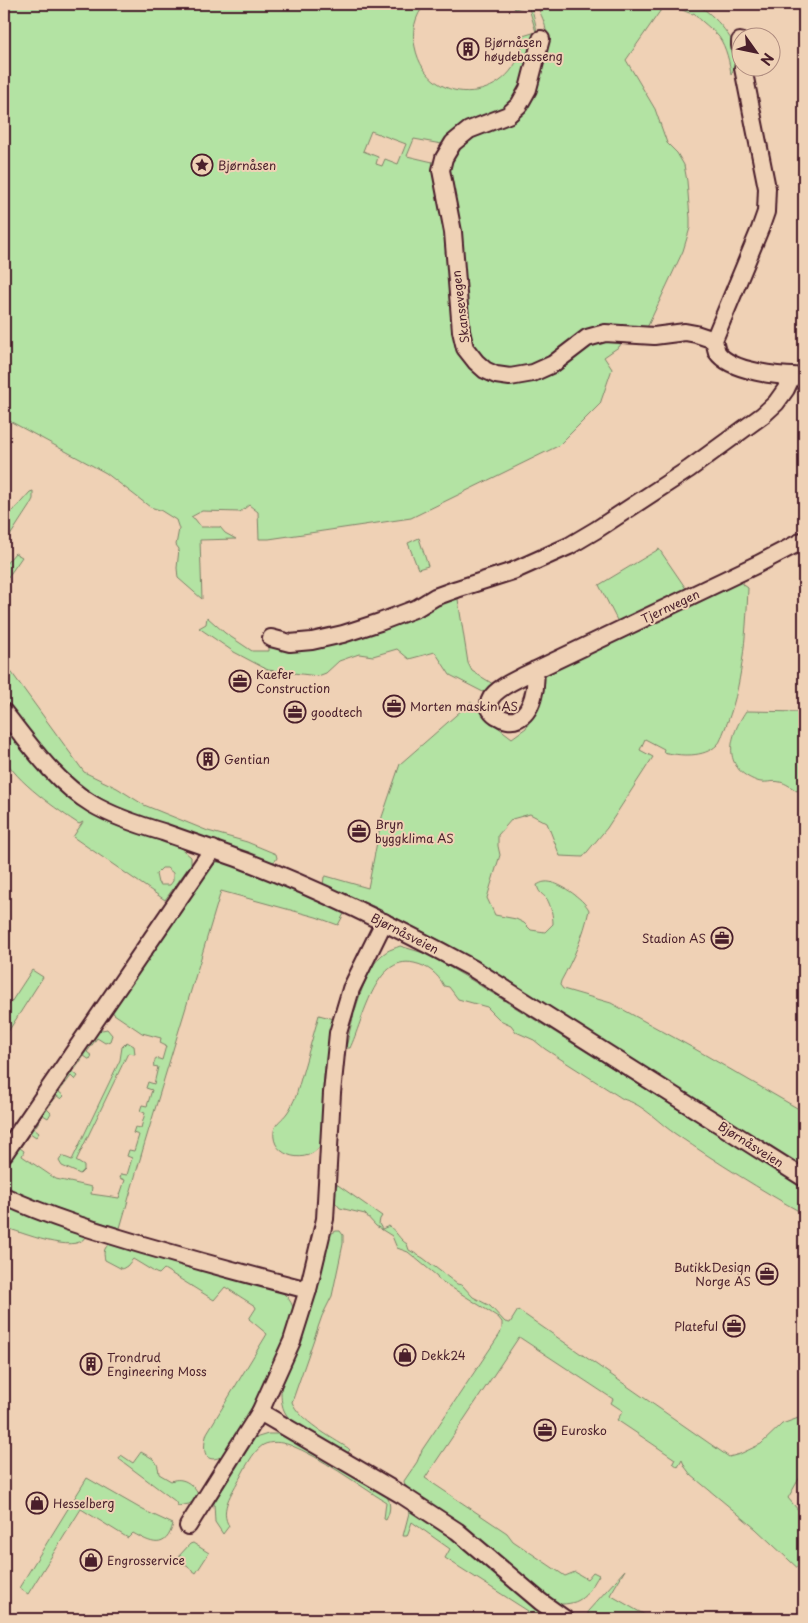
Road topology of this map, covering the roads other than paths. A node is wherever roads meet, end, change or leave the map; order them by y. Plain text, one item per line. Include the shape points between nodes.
1 (541, 39) dead end
2 (745, 78) edge
3 (714, 340) junction
4 (798, 376) edge
5 (804, 540) edge
6 (271, 638) dead end
7 (535, 670) dead end
8 (4, 712) edge
9 (214, 849) junction
10 (384, 922) junction
11 (4, 1154) edge
12 (804, 1178) edge
13 (4, 1196) edge
14 (308, 1290) junction
15 (260, 1412) junction
16 (188, 1526) dead end
17 (565, 1619) edge

1 - 3 street, Skansevegen via 528,89 519,105 508,115 476,126 457,139 442,164 465,348 485,370 510,377 533,373 554,364 587,338 605,333 654,336 685,332
2 - 3 street via 766,188 766,212
3 - 4 street via 718,352 735,365 758,372
4 - 6 street via 763,416 689,469 569,546 389,619 343,634 290,643
5 - 7 street, Tjernvegen
8 - 9 street, Bjørnåsveien via 41,760 68,787 92,804 143,826
9 - 10 street, Bjørnåsveien via 279,874
9 - 11 street
10 - 12 street, Bjørnåsveien via 472,968
10 - 14 street via 351,989 338,1033 325,1219
13 - 14 street via 95,1231
14 - 15 street via 292,1341
15 - 16 street
15 - 17 street via 457,1530

